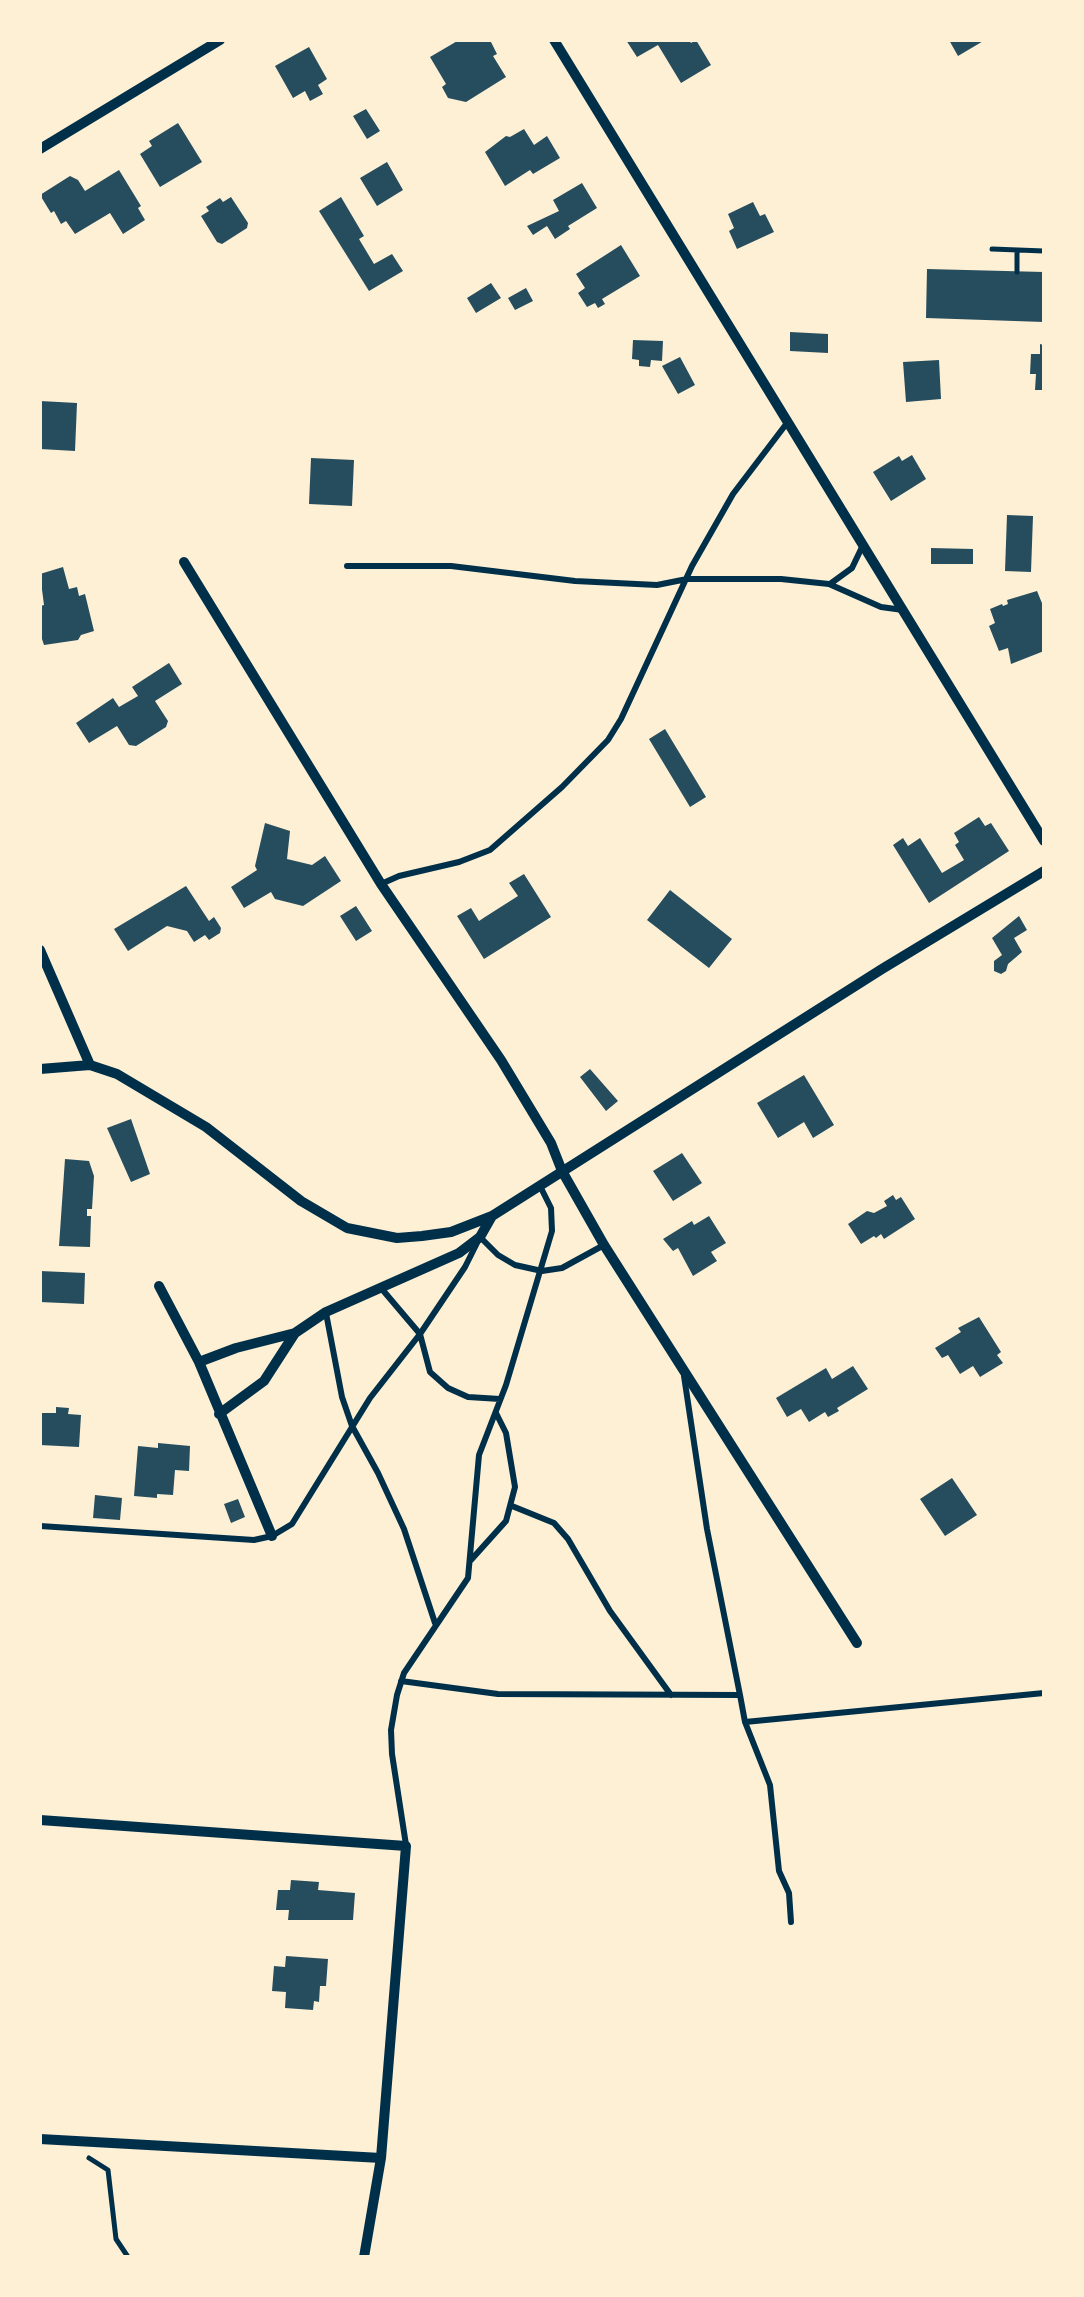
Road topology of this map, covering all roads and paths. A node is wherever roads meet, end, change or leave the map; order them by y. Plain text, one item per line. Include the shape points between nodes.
1 (220, 40) edge
2 (554, 40) edge
3 (40, 149) edge
4 (992, 250) dead end
5 (1017, 252) junction
6 (1044, 252) edge
7 (1016, 272) dead end
8 (788, 422) junction
9 (864, 544) junction
10 (184, 562) dead end
11 (346, 566) dead end
12 (687, 579) junction
13 (829, 584) junction
14 (902, 610) junction
15 (1044, 840) edge
16 (1044, 871) edge
17 (381, 884) junction
18 (40, 950) edge
19 (90, 1065) junction
20 (40, 1069) edge
21 (562, 1171) junction
22 (540, 1186) junction
23 (492, 1216) junction
24 (480, 1237) junction
25 (604, 1245) junction
26 (542, 1270) junction
27 (159, 1286) dead end
28 (381, 1287) junction
29 (326, 1312) junction
30 (294, 1334) junction
31 (420, 1334) junction
32 (199, 1362) junction
33 (682, 1367) junction
34 (500, 1399) junction
35 (495, 1412) junction
36 (219, 1414) junction
37 (352, 1426) junction
38 (512, 1506) junction
39 (40, 1526) edge
40 (272, 1536) junction
41 (470, 1560) junction
42 (436, 1622) junction
43 (857, 1644) dead end
44 (401, 1681) junction
45 (1044, 1693) edge
46 (740, 1695) junction
47 (671, 1696) junction
48 (745, 1722) junction
49 (40, 1820) edge
50 (406, 1846) junction
51 (791, 1922) dead end
52 (40, 2139) edge
53 (61, 2140) junction
54 (382, 2158) junction
55 (128, 2257) edge
56 (364, 2257) edge

1 - 3 street
2 - 8 street
4 - 5 path
5 - 6 path
5 - 7 path
8 - 9 street
8 - 12 lane via 733,494
9 - 13 lane via 852,568
9 - 14 street
10 - 17 street
11 - 12 lane via 451,566 624,584
12 - 13 lane
12 - 17 lane via 622,719 562,787 490,850
13 - 14 lane
14 - 15 street
16 - 21 street
17 - 21 street via 500,1060
18 - 19 street
19 - 20 street
19 - 23 street via 206,1127 346,1228 422,1236
21 - 22 street
21 - 25 street
22 - 23 street
22 - 26 lane via 552,1230
23 - 24 street
24 - 26 lane via 515,1265
24 - 28 street
24 - 31 lane
25 - 26 lane via 562,1268
25 - 33 street
26 - 34 lane
27 - 32 street
28 - 29 street
28 - 31 lane
29 - 30 street
29 - 37 lane
30 - 32 street
30 - 36 street via 264,1380
31 - 34 lane via 430,1372 448,1388
31 - 37 lane
32 - 36 street
33 - 43 street
33 - 46 lane
34 - 35 lane
35 - 38 lane via 510,1454
35 - 41 lane via 479,1455
36 - 40 street
37 - 40 lane via 292,1524
37 - 42 lane via 404,1529
38 - 41 lane
38 - 47 lane via 554,1523 568,1539
39 - 40 lane
41 - 42 lane via 468,1578
42 - 44 lane
44 - 47 lane via 498,1694
44 - 50 lane via 392,1742
45 - 48 lane
46 - 47 lane
46 - 48 lane
48 - 51 lane via 770,1786
49 - 50 street
50 - 54 street
52 - 53 street
53 - 54 street
53 - 55 path via 108,2170 116,2239
54 - 56 street

